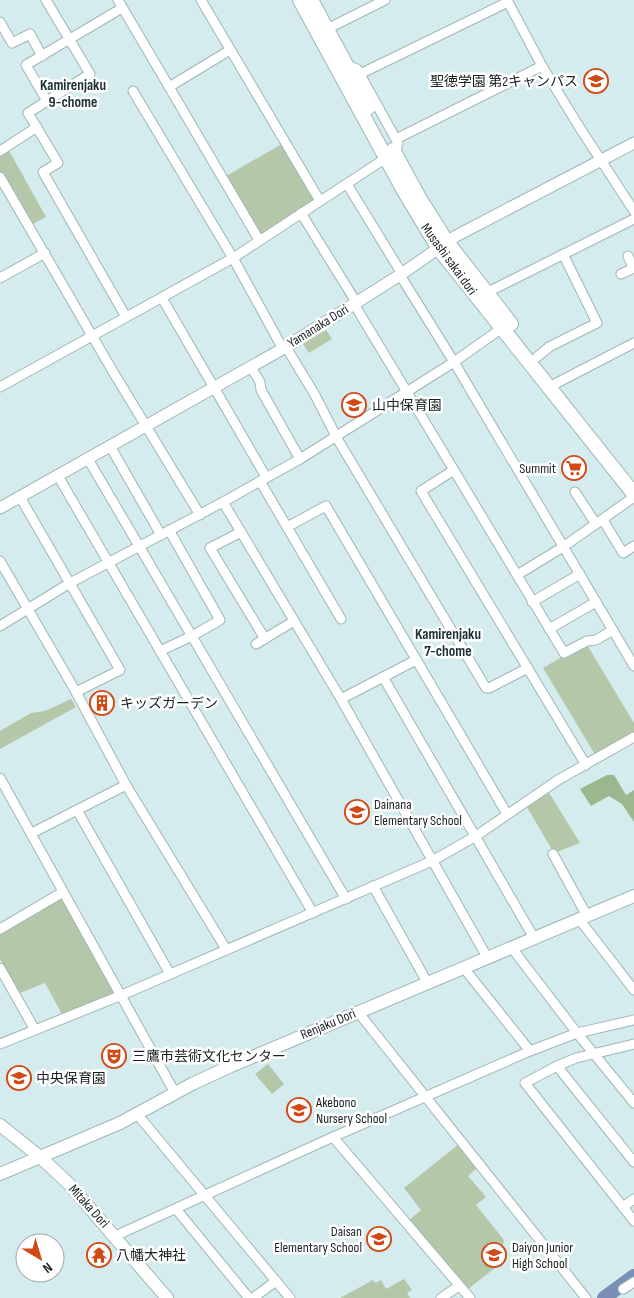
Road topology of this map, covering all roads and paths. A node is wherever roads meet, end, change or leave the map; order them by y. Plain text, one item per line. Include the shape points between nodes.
1 (46, 0) edge
2 (201, 0) edge
3 (385, 0) edge
4 (508, 1) edge
5 (120, 2) edge
6 (305, 2) edge
7 (0, 22) edge
8 (322, 31) junction
9 (70, 39) junction
10 (230, 50) junction
11 (42, 56) junction
12 (347, 66) junction
13 (542, 66) junction
14 (360, 74) junction
15 (169, 87) junction
16 (133, 91) dead end
17 (46, 101) junction
18 (37, 127) junction
19 (396, 139) junction
20 (634, 142) edge
21 (0, 151) edge
22 (390, 156) junction
23 (600, 160) junction
24 (0, 177) edge
25 (347, 184) junction
26 (320, 201) junction
27 (634, 211) edge
28 (301, 213) junction
29 (634, 219) edge
30 (259, 240) junction
31 (443, 245) junction
32 (45, 253) junction
33 (563, 254) junction
34 (628, 256) dead end
35 (233, 258) junction
36 (634, 268) edge
37 (401, 274) junction
38 (621, 274) dead end
39 (0, 278) edge
40 (486, 293) junction
41 (162, 298) junction
42 (355, 303) junction
43 (126, 317) junction
44 (502, 328) junction
45 (94, 336) junction
46 (634, 343) edge
47 (284, 348) junction
48 (537, 357) junction
49 (454, 362) junction
50 (251, 367) junction
51 (553, 384) junction
52 (0, 387) edge
53 (215, 388) junction
54 (407, 392) junction
55 (147, 426) junction
56 (337, 436) junction
57 (110, 446) junction
58 (88, 459) junction
59 (300, 459) junction
60 (454, 470) junction
61 (58, 476) junction
62 (263, 479) junction
63 (634, 479) edge
64 (575, 492) dead end
65 (634, 496) edge
66 (20, 497) junction
67 (223, 502) junction
68 (1, 505) edge
69 (200, 515) junction
70 (600, 522) junction
71 (287, 528) junction
72 (169, 530) junction
73 (241, 532) junction
74 (160, 535) junction
75 (139, 546) junction
76 (634, 546) edge
77 (563, 547) junction
78 (0, 561) edge
79 (109, 562) junction
80 (580, 574) junction
81 (517, 575) junction
82 (70, 583) junction
83 (532, 602) junction
84 (596, 602) junction
85 (27, 608) junction
86 (340, 619) dead end
87 (294, 621) junction
88 (0, 626) edge
89 (549, 629) junction
90 (612, 630) junction
91 (192, 636) junction
92 (265, 639) junction
93 (256, 644) dead end
94 (160, 651) junction
95 (416, 660) junction
96 (634, 666) edge
97 (528, 668) junction
98 (383, 677) junction
99 (76, 692) junction
100 (341, 700) junction
101 (634, 737) edge
102 (586, 765) junction
103 (0, 778) edge
104 (126, 784) junction
105 (77, 810) junction
106 (507, 814) junction
107 (32, 833) junction
108 (476, 836) junction
109 (553, 854) dead end
110 (432, 861) junction
111 (373, 886) junction
112 (63, 892) junction
113 (346, 899) junction
114 (632, 900) edge
115 (313, 913) junction
116 (583, 917) junction
117 (0, 929) edge
118 (534, 938) junction
119 (511, 947) junction
120 (226, 949) junction
121 (487, 957) junction
122 (463, 967) junction
123 (0, 968) edge
124 (170, 974) junction
125 (427, 982) junction
126 (634, 990) edge
127 (122, 995) junction
128 (358, 1012) junction
129 (634, 1020) edge
130 (35, 1030) junction
131 (577, 1034) junction
132 (0, 1044) edge
133 (634, 1044) edge
134 (530, 1052) junction
135 (594, 1054) junction
136 (557, 1066) junction
137 (175, 1093) junction
138 (426, 1097) junction
139 (634, 1103) edge
140 (137, 1114) junction
141 (0, 1125) edge
142 (333, 1137) junction
143 (40, 1157) junction
144 (634, 1162) edge
145 (0, 1174) edge
146 (205, 1195) junction
147 (634, 1199) edge
148 (623, 1207) junction
149 (176, 1209) junction
150 (634, 1221) edge
151 (115, 1236) junction
152 (276, 1281) junction
153 (634, 1282) edge
154 (459, 1286) junction
155 (623, 1289) dead end
156 (167, 1298) edge
157 (249, 1298) edge
158 (253, 1298) edge
159 (290, 1298) edge
160 (441, 1298) edge
161 (470, 1298) edge
162 (586, 1298) edge

1 - 9 street
2 - 10 street
3 - 8 street
4 - 13 street
4 - 14 street
5 - 9 street
5 - 15 street
6 - 8 main road, Musashi sakai dori
7 - 11 street via 12,43 30,34
8 - 12 main road, Musashi sakai dori
8 - 22 main road, Musashi sakai dori
9 - 11 street
9 - 17 street via 90,74
10 - 15 street
10 - 26 street
11 - 17 street via 26,66
12 - 14 street via 357,69
12 - 22 main road, Musashi sakai dori
13 - 19 street
13 - 23 street
14 - 19 street
15 - 30 street
16 - 35 street
17 - 18 street via 28,113
18 - 21 street
18 - 43 street via 58,163 43,172
19 - 22 street via 398,147
20 - 23 street, Yamanaka Dori
22 - 25 street
22 - 31 main road, Musashi sakai dori via 412,205
23 - 27 street
23 - 31 street, Yamanaka Dori
24 - 32 street
25 - 26 street
25 - 37 street
26 - 28 street
28 - 30 street
28 - 42 street
29 - 33 street
30 - 35 street
31 - 37 street, Yamanaka Dori
31 - 40 main road, Musashi sakai dori
31 - 44 main road, Musashi sakai dori
32 - 39 street
32 - 45 street
33 - 40 street
33 - 48 street via 598,323 549,347
34 - 36 street
35 - 41 street
35 - 47 street
36 - 38 street
37 - 42 street, Yamanaka Dori
37 - 49 street
40 - 48 main road, Musashi sakai dori
41 - 43 street
41 - 53 street
42 - 47 street, Yamanaka Dori
42 - 54 street
43 - 45 street
44 - 49 street
44 - 51 main road, Musashi sakai dori
45 - 52 street
45 - 55 street
46 - 51 street
47 - 50 street, Yamanaka Dori
47 - 56 street
48 - 51 main road, Musashi sakai dori
49 - 54 street
49 - 77 street
50 - 53 street, Yamanaka Dori
50 - 59 street via 260,382 260,390
51 - 63 main road, Musashi sakai dori
51 - 65 main road, Musashi sakai dori
53 - 55 street, Yamanaka Dori
53 - 62 street
54 - 56 street
54 - 60 street
55 - 57 street, Yamanaka Dori
55 - 69 street
56 - 59 street
56 - 97 street via 486,688
57 - 58 street, Yamanaka Dori
57 - 74 street
58 - 61 street, Yamanaka Dori
58 - 75 street
59 - 62 street
60 - 81 street
60 - 97 street via 421,491
61 - 66 street, Yamanaka Dori
61 - 79 street
62 - 67 street
62 - 71 street
64 - 70 street
65 - 70 street
66 - 68 street, Yamanaka Dori
66 - 82 street
67 - 69 street
67 - 73 street
69 - 72 street
70 - 76 street via 622,553
70 - 77 street
71 - 86 street
71 - 95 street via 326,506
72 - 74 street
72 - 91 street via 220,620
73 - 87 street
73 - 92 street via 210,548
74 - 75 street
75 - 79 street
75 - 91 street
77 - 80 street
77 - 81 street
78 - 85 street
79 - 82 street
79 - 94 street
80 - 83 street
80 - 84 street
81 - 83 street
82 - 85 street
82 - 99 street via 120,670
83 - 89 street
84 - 89 street
84 - 90 street
85 - 88 street
85 - 99 street
87 - 92 street
87 - 100 street
89 - 90 street via 564,653
90 - 96 street
91 - 94 street
91 - 113 street
92 - 93 street
94 - 115 street
95 - 98 street
95 - 106 street
97 - 102 street
98 - 100 street
98 - 108 street
99 - 104 street
100 - 110 street
101 - 102 street
102 - 106 street
103 - 107 street
104 - 105 street
104 - 120 street
105 - 107 street
105 - 124 street
106 - 108 street
107 - 112 street
108 - 110 street
108 - 118 street
109 - 116 street
110 - 111 street
110 - 121 street
111 - 113 street
111 - 125 street
112 - 117 street
112 - 127 street
113 - 115 street
114 - 116 main road, Renjaku Dori
115 - 120 street
116 - 118 main road, Renjaku Dori
116 - 126 street
118 - 119 main road, Renjaku Dori
119 - 121 main road, Renjaku Dori
119 - 131 street
120 - 124 street
121 - 122 main road, Renjaku Dori
122 - 125 main road, Renjaku Dori
122 - 134 street
123 - 130 street
124 - 127 street
125 - 128 main road, Renjaku Dori
127 - 130 street
127 - 137 street
128 - 137 main road, Renjaku Dori
128 - 138 street
129 - 131 street
130 - 132 street
131 - 134 street
131 - 135 street
133 - 135 street
134 - 138 street
135 - 136 street
135 - 139 street
136 - 144 street
136 - 148 street via 525,1083
137 - 140 main road, Renjaku Dori
138 - 142 street
138 - 162 street
140 - 143 main road, Renjaku Dori
140 - 146 street
141 - 143 main road, Mitaka Dori
142 - 146 street
142 - 154 street
143 - 145 main road, Renjaku Dori
143 - 151 main road, Mitaka Dori
146 - 149 street
146 - 152 street
147 - 148 street
148 - 150 street
149 - 151 street
149 - 157 street
151 - 156 main road, Mitaka Dori
152 - 158 street
152 - 159 street
153 - 155 street
154 - 160 street
154 - 161 street

